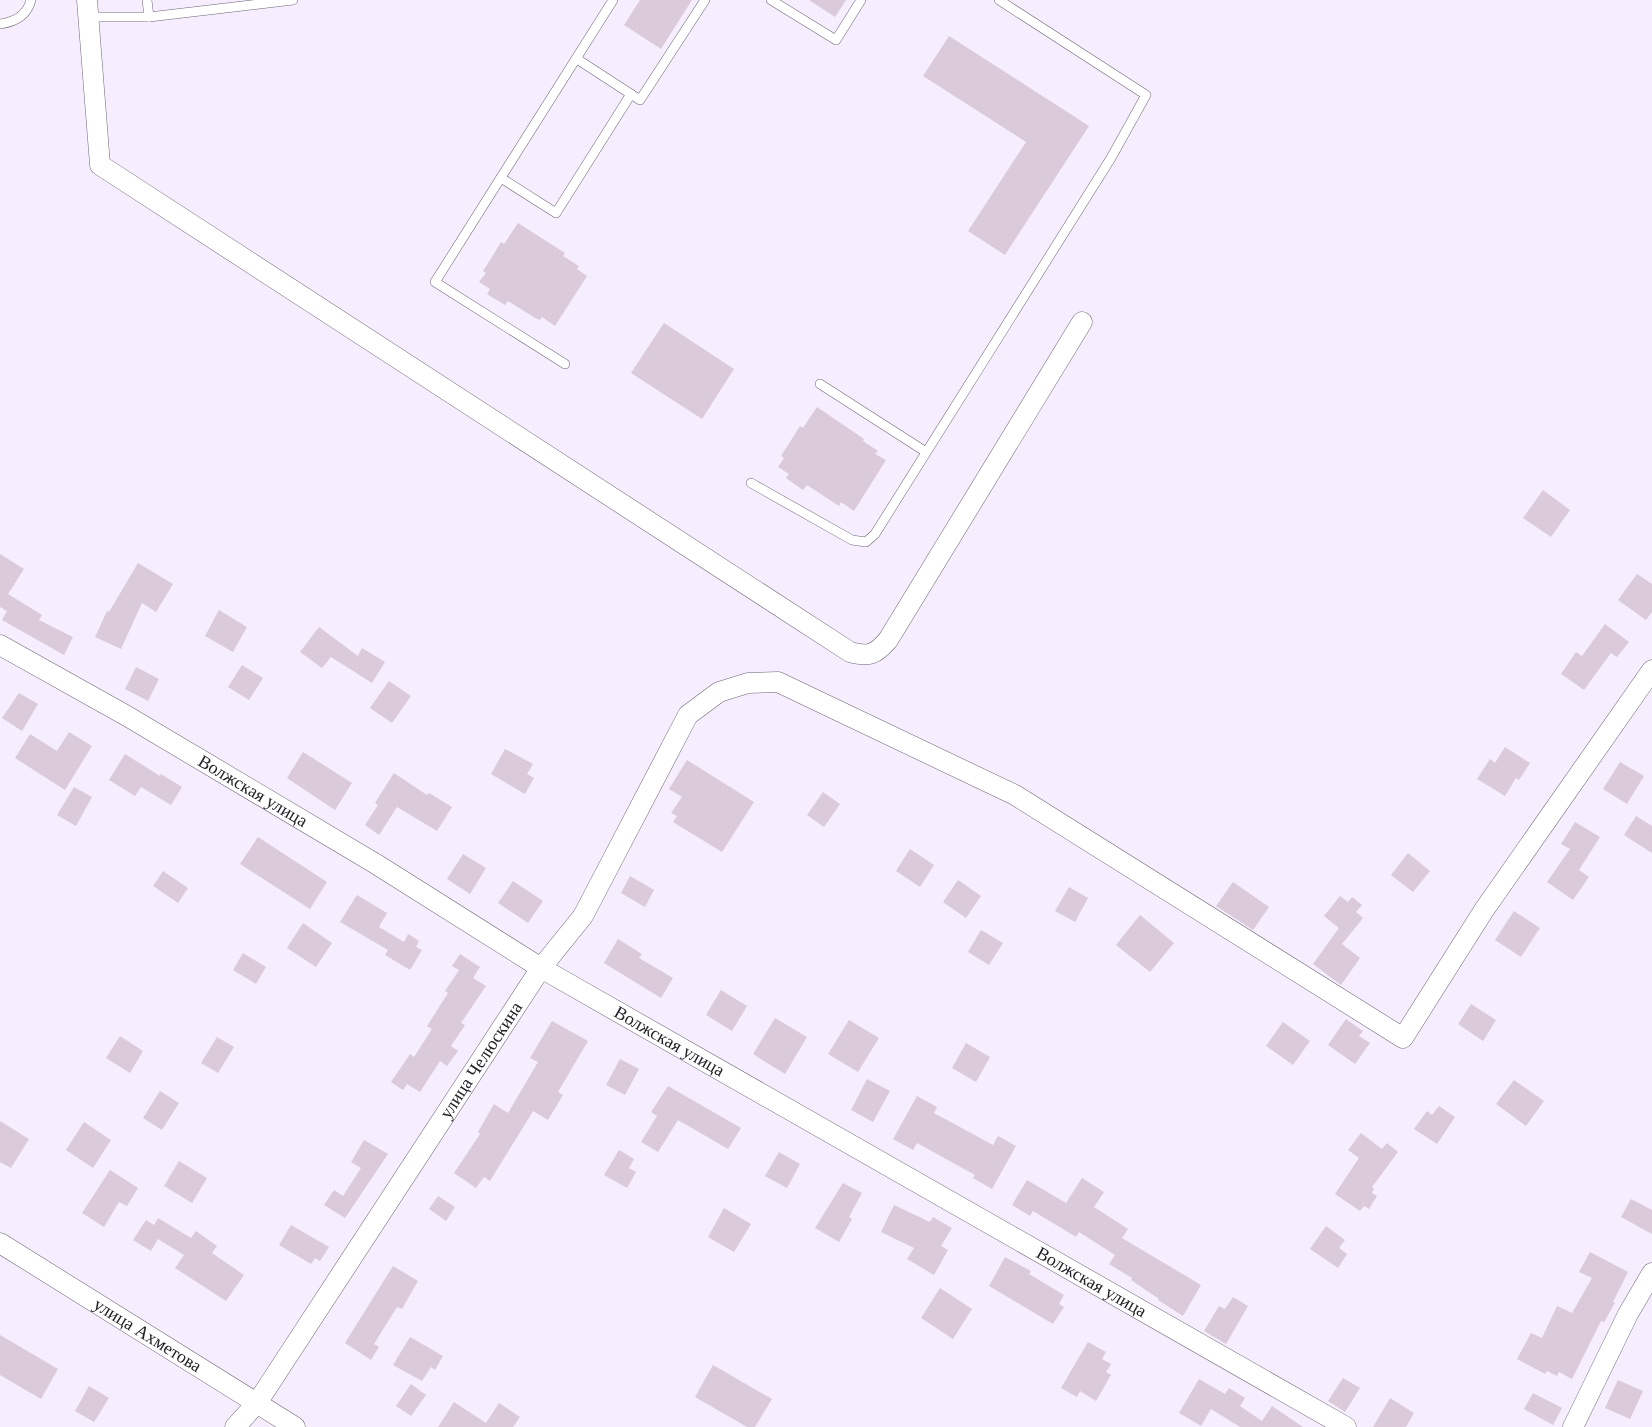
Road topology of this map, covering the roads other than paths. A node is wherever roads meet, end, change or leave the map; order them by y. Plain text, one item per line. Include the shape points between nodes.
1 (31, 0) edge
2 (147, 0) edge
3 (293, 0) edge
4 (614, 0) edge
5 (705, 0) edge
6 (771, 0) edge
7 (861, 0) edge
8 (999, 0) edge
9 (88, 9) edge
10 (149, 17) junction
11 (0, 24) edge
12 (577, 59) junction
13 (631, 94) dead end
14 (501, 178) junction
15 (1082, 322) dead end
16 (565, 364) dead end
17 (820, 384) dead end
18 (926, 452) junction
19 (752, 483) dead end
20 (0, 645) edge
21 (1652, 670) edge
22 (541, 968) junction
23 (0, 1243) edge
24 (1652, 1273) edge
25 (257, 1403) junction
26 (235, 1427) edge
27 (295, 1427) edge
28 (1346, 1427) edge
29 (1573, 1427) edge

1 - 11 lane via 18,19
2 - 10 lane
3 - 10 lane
4 - 12 lane
5 - 12 lane via 640,100
6 - 7 lane via 836,40
8 - 18 lane via 1146,95 1111,158
9 - 10 lane
9 - 15 street via 100,165 849,652 863,655 878,651 888,640
12 - 14 lane
13 - 14 lane via 555,213
14 - 16 lane via 435,282
17 - 18 lane
18 - 19 lane via 875,534 866,542 852,540
20 - 22 street, Волжская улица via 366,858
21 - 22 street, улица Челюскина via 1484,910 1403,1038 1015,795 778,682 748,682 719,692 688,715 583,916
22 - 25 street, улица Челюскина
22 - 28 street, Волжская улица
23 - 25 street, улица Ахметова
24 - 29 street
25 - 26 street, улица Челюскина
25 - 27 street, улица Ахметова

